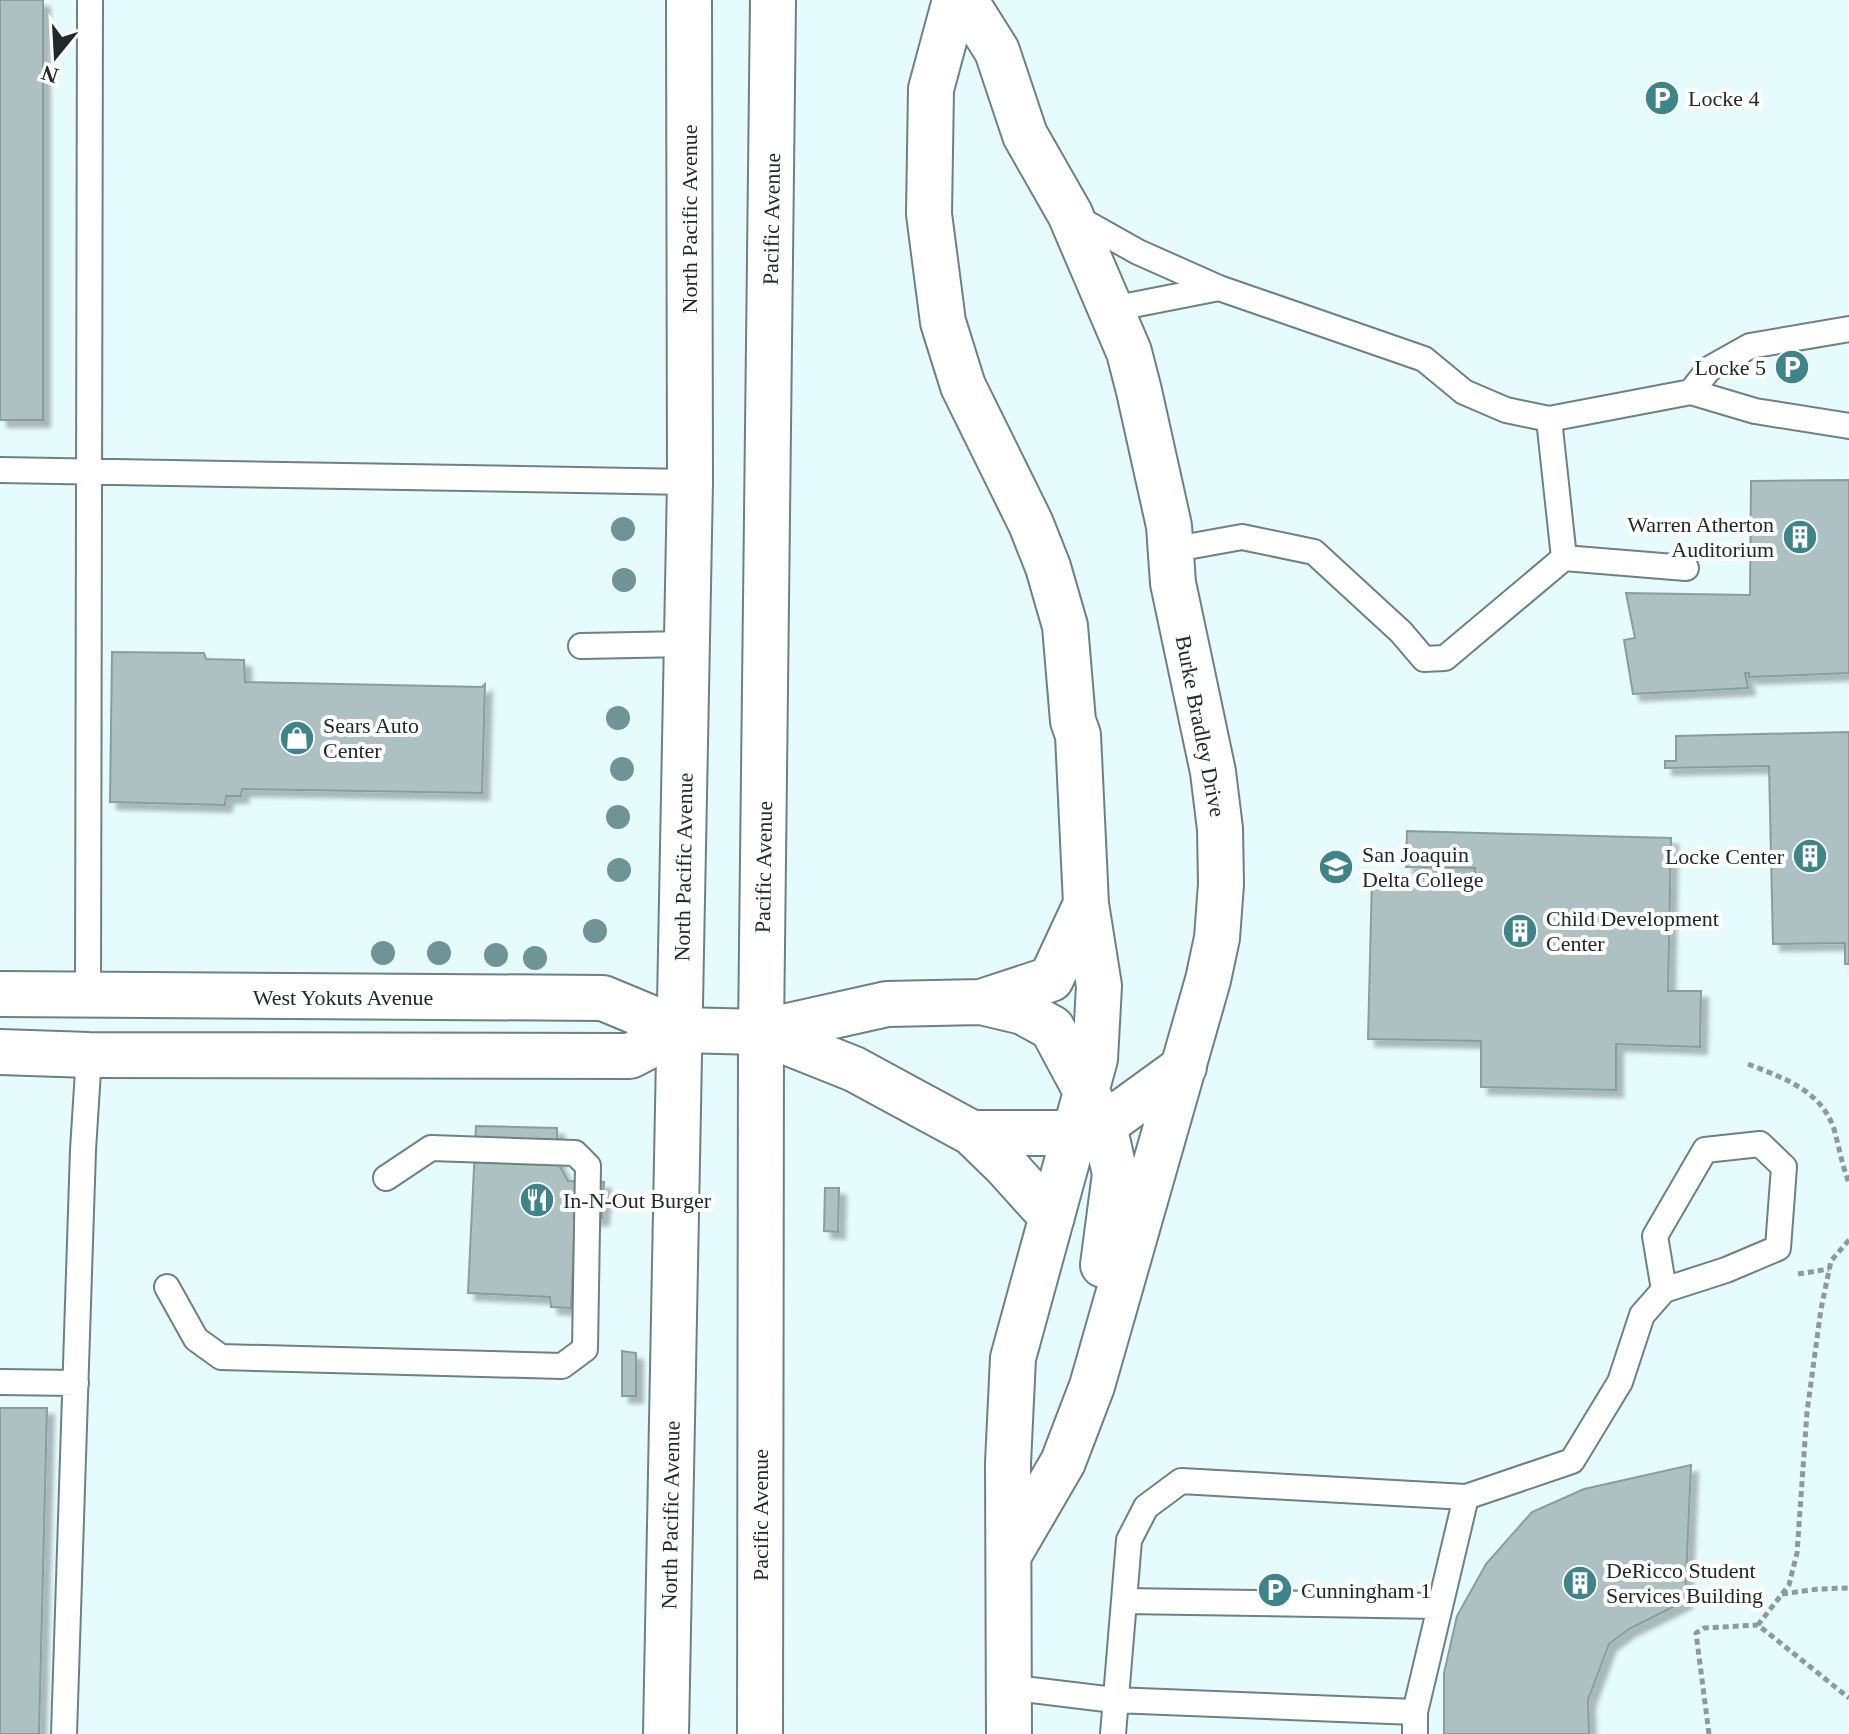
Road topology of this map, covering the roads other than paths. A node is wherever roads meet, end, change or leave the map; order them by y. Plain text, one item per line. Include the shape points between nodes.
1 (90, 0) edge
2 (689, 0) edge
3 (773, 0) edge
4 (955, 0) edge
5 (965, 0) edge
6 (1070, 214) junction
7 (1219, 288) junction
8 (1112, 309) junction
9 (1849, 329) edge
10 (1691, 392) junction
11 (1549, 419) junction
12 (1849, 426) edge
13 (0, 470) edge
14 (89, 471) junction
15 (690, 482) junction
16 (1170, 550) junction
17 (1564, 558) junction
18 (1686, 568) dead end
19 (687, 644) junction
20 (581, 646) dead end
21 (1086, 904) junction
22 (0, 994) edge
23 (88, 995) junction
24 (981, 1002) junction
25 (680, 1030) junction
26 (761, 1032) junction
27 (0, 1052) edge
28 (89, 1055) junction
29 (1184, 1067) junction
30 (1088, 1117) junction
31 (972, 1133) junction
32 (386, 1178) dead end
33 (1052, 1217) junction
34 (167, 1287) dead end
35 (1664, 1290) junction
36 (1101, 1354) junction
37 (0, 1382) edge
38 (76, 1383) junction
39 (1466, 1497) junction
40 (1010, 1553) junction
41 (1124, 1601) junction
42 (1438, 1606) junction
43 (1007, 1687) junction
44 (1114, 1700) junction
45 (1415, 1723) edge
46 (64, 1734) edge
47 (666, 1734) edge
48 (760, 1734) edge
49 (1009, 1734) edge
50 (1113, 1734) edge

1 - 14 lane
2 - 15 street, North Pacific Avenue
3 - 26 street, Pacific Avenue
4 - 21 street, Burke Bradley Drive via 931,89 929,214 943,322 963,386 1031,524 1065,626 1078,735
5 - 6 street, Burke Bradley Drive via 997,51 1025,135
6 - 7 lane
6 - 8 street, Burke Bradley Drive
7 - 8 lane
7 - 11 lane via 1424,359 1464,392 1506,410
8 - 16 street, Burke Bradley Drive via 1139,391
9 - 10 lane via 1750,346 1709,369
10 - 11 lane
10 - 12 lane via 1755,411
11 - 17 lane
13 - 14 lane
14 - 15 lane
14 - 23 lane
15 - 19 street, North Pacific Avenue
16 - 17 lane via 1242,537 1314,552 1424,659 1445,658
16 - 29 street, Burke Bradley Drive via 1220,829 1217,938
17 - 18 lane
19 - 20 lane
19 - 25 street, North Pacific Avenue
21 - 24 street via 1051,979
21 - 30 street, Burke Bradley Drive via 1099,986
22 - 23 street, West Yokuts Avenue
23 - 25 street, West Yokuts Avenue via 603,998
24 - 26 street via 887,1004
24 - 30 street via 1023,1012 1052,1028
25 - 26 street, West Yokuts Avenue
25 - 28 street, West Yokuts Avenue via 630,1056
25 - 47 street, North Pacific Avenue
26 - 31 street via 854,1069
26 - 48 street, Pacific Avenue
27 - 28 street, West Yokuts Avenue
28 - 38 lane
29 - 30 street
29 - 36 street, Burke Bradley Drive
30 - 31 street
30 - 33 street, Burke Bradley Drive
30 - 36 street via 1115,1174 1094,1312
31 - 33 street
32 - 34 lane via 431,1148 575,1153 588,1166 585,1349 562,1366 221,1357 196,1339
33 - 40 street, Burke Bradley Drive via 1013,1358
35 - 35 lane via 1778,1248 1784,1167 1760,1144 1705,1150 1655,1236
35 - 39 lane via 1642,1315 1620,1382 1572,1461
36 - 40 street, Burke Bradley Drive via 1063,1462
37 - 38 lane
38 - 46 lane
39 - 41 lane via 1181,1481 1146,1507 1129,1540
39 - 42 lane
40 - 43 street, Burke Bradley Drive
41 - 42 lane
41 - 44 lane
42 - 45 lane
43 - 44 lane
43 - 49 street, Burke Bradley Drive
44 - 45 lane
44 - 50 lane

